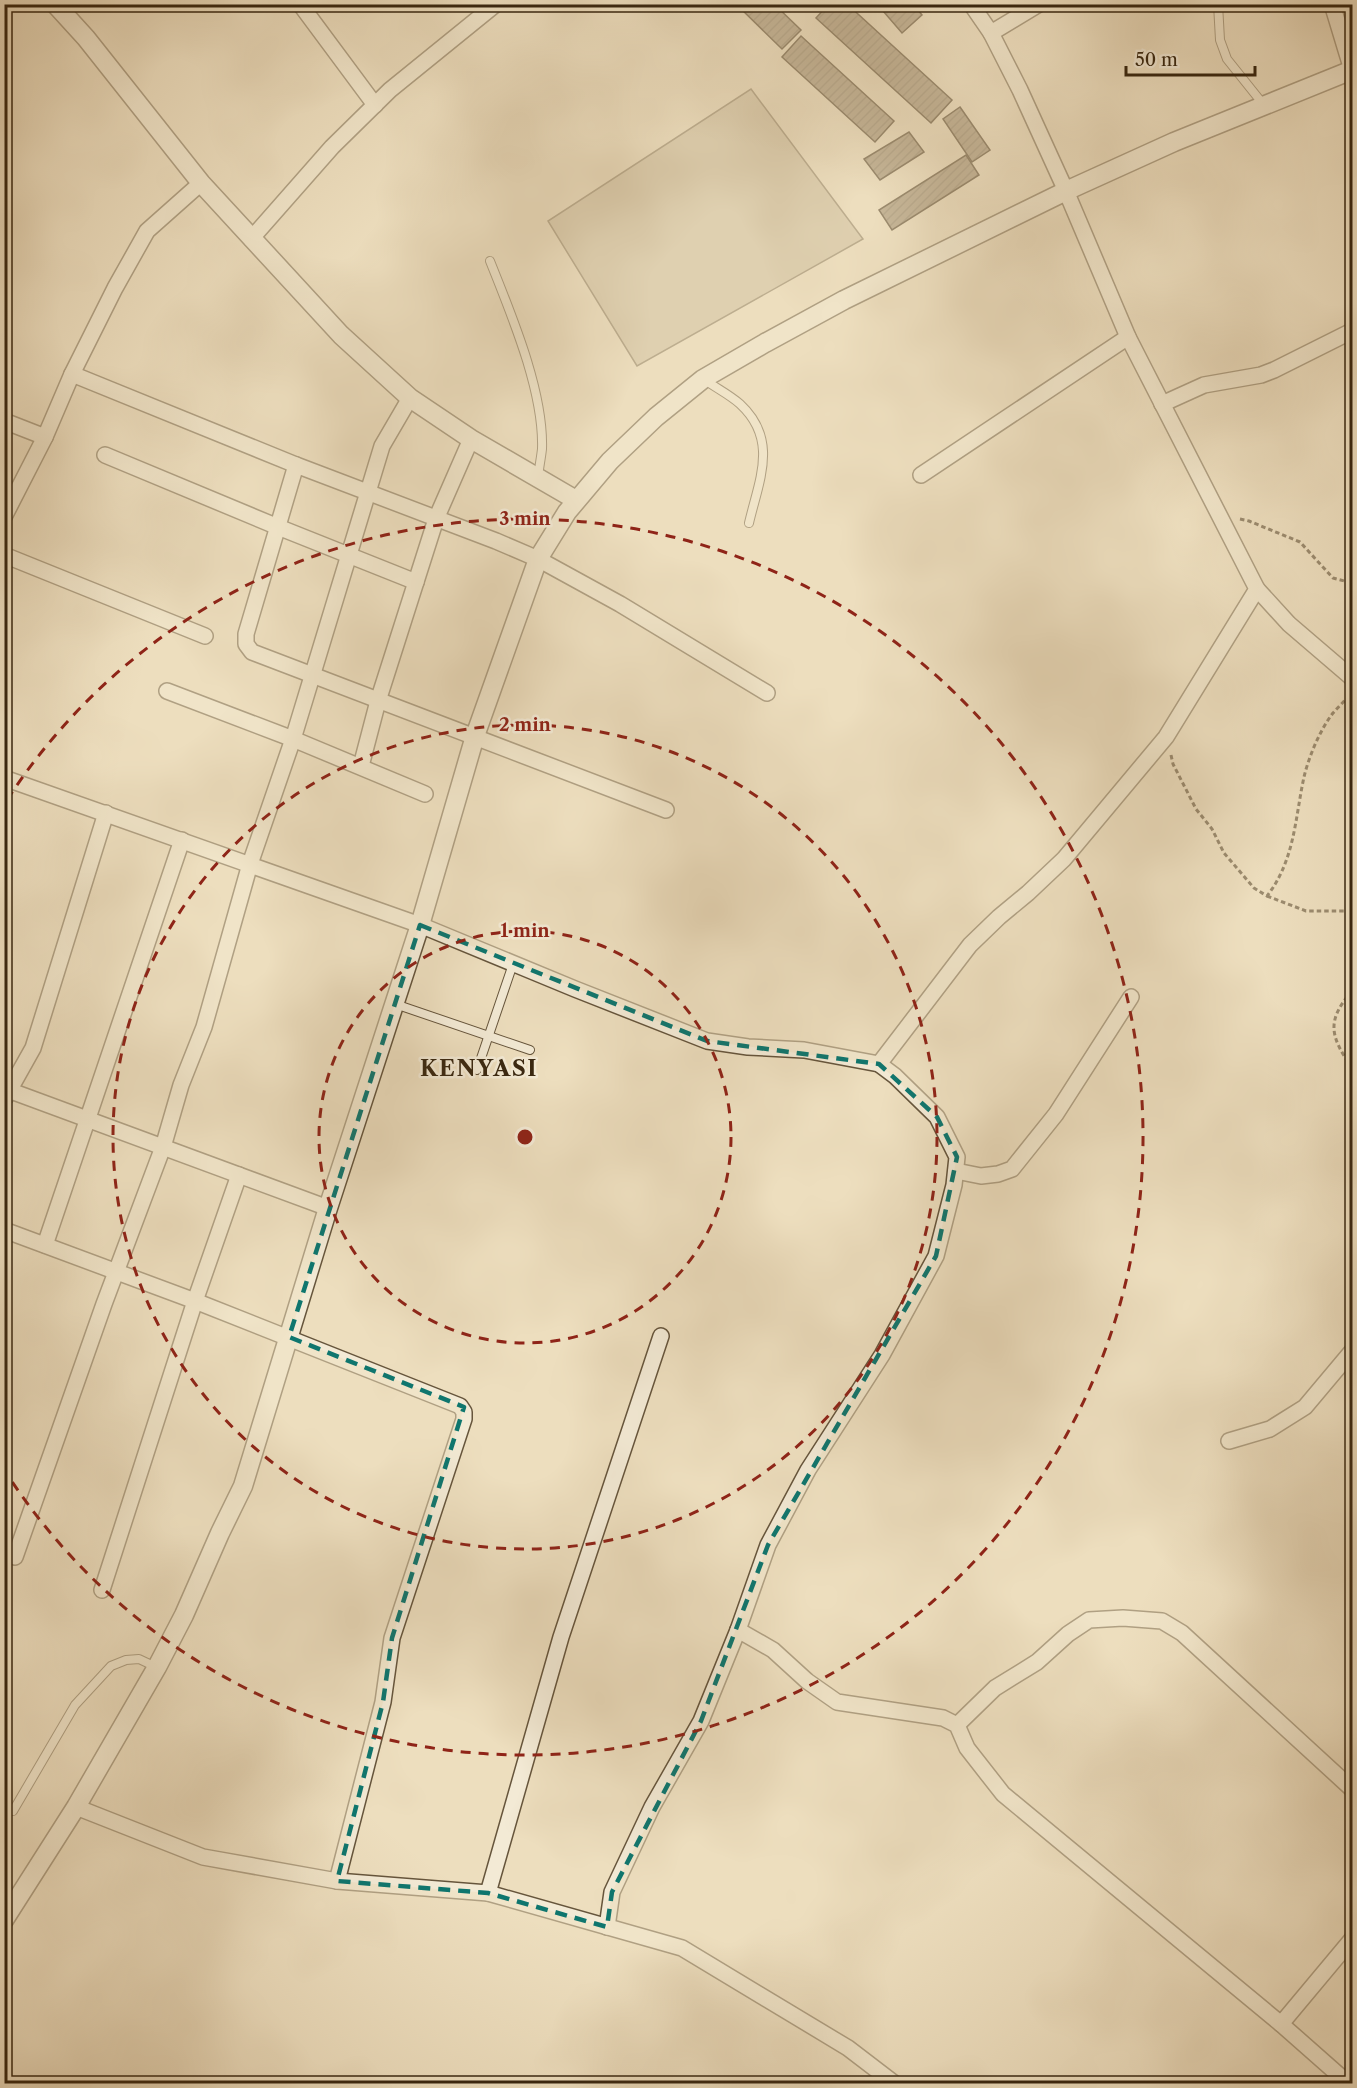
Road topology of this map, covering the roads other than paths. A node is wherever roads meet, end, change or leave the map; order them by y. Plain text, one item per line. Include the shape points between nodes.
1 (55, 4) edge
2 (300, 4) edge
3 (496, 4) edge
4 (971, 4) edge
5 (1039, 4) edge
6 (1218, 4) edge
7 (1332, 4) edge
8 (991, 33) junction
9 (1352, 70) edge
10 (375, 105) junction
11 (1264, 106) junction
12 (201, 183) junction
13 (1066, 191) junction
14 (251, 239) junction
15 (490, 261) dead end
16 (1353, 331) edge
17 (1128, 337) junction
18 (72, 375) junction
19 (703, 379) junction
20 (410, 398) junction
21 (1162, 404) junction
22 (4, 421) edge
23 (45, 437) junction
24 (471, 439) junction
25 (105, 454) dead end
26 (296, 465) junction
27 (921, 475) dead end
28 (538, 477) junction
29 (367, 491) junction
30 (576, 500) junction
31 (4, 517) edge
32 (436, 519) junction
33 (749, 523) dead end
34 (278, 527) junction
35 (348, 554) junction
36 (4, 555) edge
37 (538, 559) junction
38 (416, 582) junction
39 (1257, 589) junction
40 (205, 636) dead end
41 (313, 676) junction
42 (1353, 678) edge
43 (167, 691) dead end
44 (767, 693) dead end
45 (378, 701) junction
46 (475, 736) junction
47 (293, 739) junction
48 (361, 766) junction
49 (4, 778) edge
50 (425, 794) dead end
51 (666, 810) dead end
52 (106, 813) junction
53 (182, 840) junction
54 (250, 864) junction
55 (420, 925) junction
56 (513, 964) junction
57 (1131, 997) dead end
58 (395, 1004) junction
59 (489, 1035) junction
60 (530, 1050) dead end
61 (879, 1064) junction
62 (477, 1070) dead end
63 (8, 1095) edge
64 (88, 1120) junction
65 (163, 1147) junction
66 (956, 1171) junction
67 (239, 1175) junction
68 (328, 1208) junction
69 (4, 1230) edge
70 (45, 1245) junction
71 (117, 1273) junction
72 (195, 1301) junction
73 (661, 1336) dead end
74 (289, 1337) junction
75 (1353, 1351) edge
76 (1229, 1441) dead end
77 (15, 1557) dead end
78 (102, 1590) dead end
79 (738, 1630) junction
80 (157, 1667) junction
81 (957, 1725) junction
82 (1353, 1790) edge
83 (76, 1807) junction
84 (13, 1811) dead end
85 (337, 1881) junction
86 (488, 1893) junction
87 (4, 1920) edge
88 (607, 1927) junction
89 (1353, 1939) edge
90 (1281, 2025) junction
91 (895, 2084) edge
92 (1349, 2084) edge

1 - 12 street
2 - 10 street
3 - 10 street
4 - 8 street
5 - 8 street
6 - 11 lane via 1220,40 1227,59
7 - 9 street
8 - 13 street
9 - 11 street
10 - 14 street via 332,147
11 - 13 street
12 - 14 street
12 - 18 street via 147,231
13 - 17 street
13 - 19 street via 844,300
14 - 20 street via 341,335
15 - 28 lane via 537,398 542,447
16 - 21 street via 1261,375 1204,385
17 - 21 street
17 - 27 street
18 - 23 street
18 - 26 street
19 - 30 street via 656,417
19 - 33 lane via 740,404 759,429 765,457
20 - 24 street
20 - 29 street via 382,446
21 - 39 street
22 - 23 street
23 - 31 street
24 - 28 street
24 - 32 street
25 - 34 street
26 - 29 street
26 - 34 street
28 - 30 street
29 - 32 street
29 - 35 street
30 - 37 street
32 - 37 street
32 - 38 street
34 - 35 street
34 - 41 street via 246,644 252,652
35 - 38 street
35 - 41 street
36 - 40 street
37 - 44 street
37 - 46 street
38 - 45 street
39 - 42 street via 1289,624
39 - 61 street via 1166,737 1064,859 970,945
41 - 45 street
41 - 47 street
43 - 47 street
45 - 46 street
45 - 48 street
46 - 51 street
46 - 55 street
47 - 48 street
47 - 54 street
48 - 50 street
49 - 52 street
52 - 53 street
52 - 63 street via 33,1048
53 - 54 street
53 - 64 street
54 - 55 street
54 - 65 street via 204,1027 181,1085
55 - 56 street
55 - 58 street
56 - 59 lane
56 - 61 street via 707,1041 804,1050
57 - 66 street via 1056,1114 1012,1169 981,1176
58 - 59 lane
58 - 68 street
59 - 60 lane
59 - 62 lane
61 - 66 street via 936,1117 957,1157
63 - 64 street
64 - 65 street
64 - 70 street
65 - 67 street
65 - 71 street
66 - 79 street via 936,1256 882,1355 808,1470 768,1545
67 - 68 street
67 - 72 street
68 - 74 street
69 - 70 street
70 - 71 street
71 - 72 street
71 - 77 street
72 - 74 street
72 - 78 street
73 - 86 street via 561,1637
74 - 80 street via 243,1486
74 - 85 street via 460,1406 464,1412 392,1638 383,1702
75 - 76 street via 1305,1407 1270,1429
79 - 81 street via 773,1650 837,1702 943,1718
79 - 88 street via 701,1721 652,1807 612,1892
80 - 83 street
80 - 84 lane via 139,1659 111,1666 75,1705
81 - 82 street via 995,1688 1037,1662 1089,1620 1162,1621 1182,1633
81 - 90 street via 967,1748 1003,1794
83 - 85 street via 203,1857
83 - 87 street
85 - 86 street
86 - 88 street
88 - 91 street via 682,1948 848,2048
89 - 90 street
90 - 92 street

